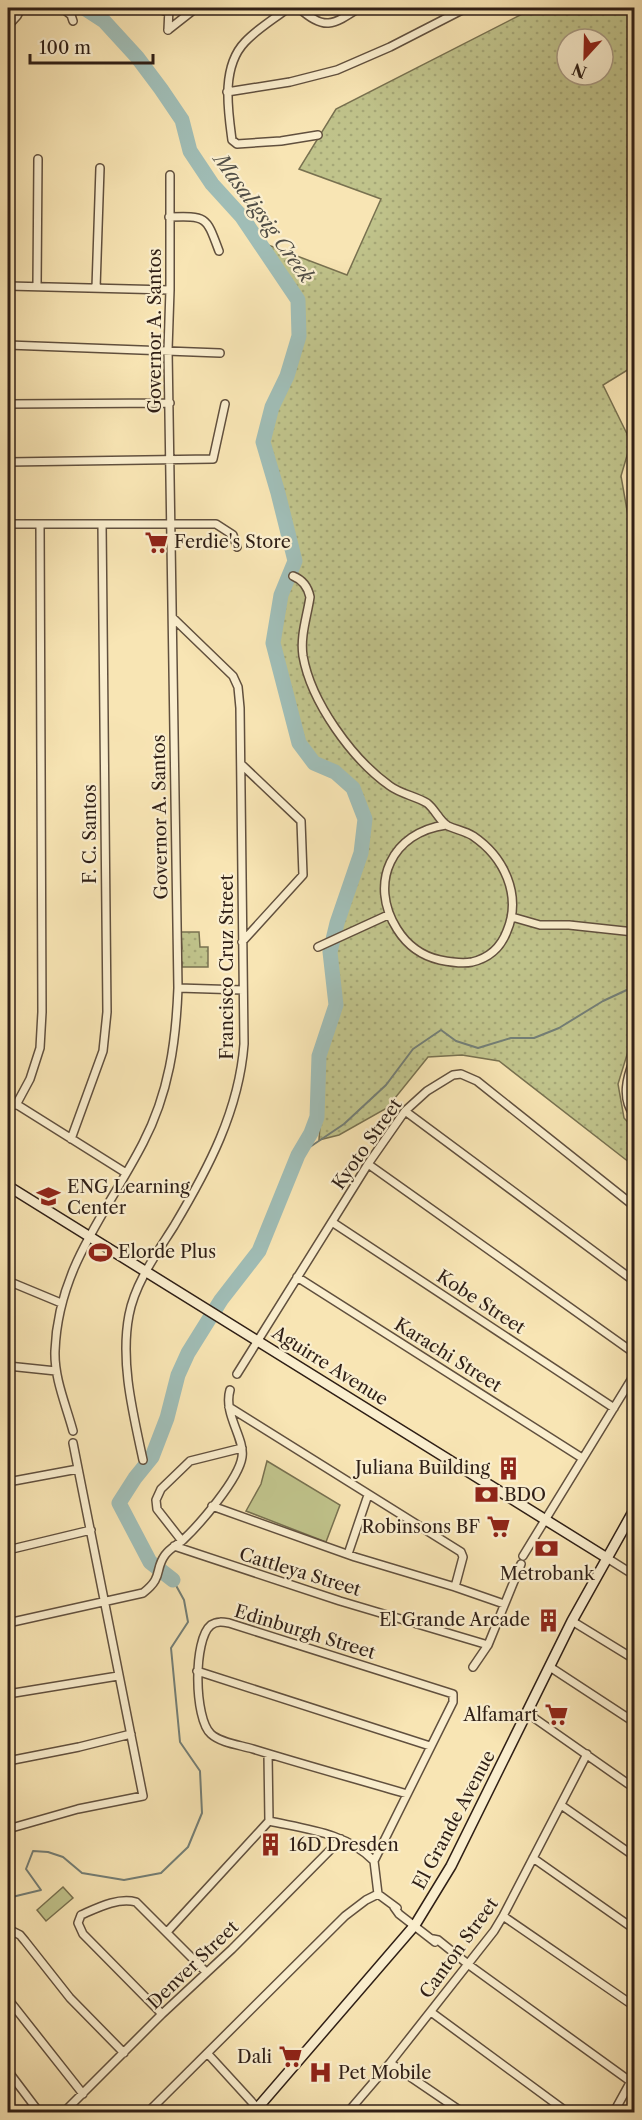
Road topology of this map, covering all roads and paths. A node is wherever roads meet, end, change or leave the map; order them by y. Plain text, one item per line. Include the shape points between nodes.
1 (21, 8) edge
2 (62, 8) edge
3 (157, 8) edge
4 (196, 8) edge
5 (288, 8) edge
6 (299, 8) edge
7 (359, 8) edge
8 (466, 8) edge
9 (169, 10) edge
10 (73, 21) dead end
11 (8, 26) edge
12 (227, 92) junction
13 (318, 135) dead end
14 (38, 159) dead end
15 (100, 168) dead end
16 (170, 175) dead end
17 (169, 217) junction
18 (219, 251) dead end
19 (8, 285) edge
20 (37, 286) junction
21 (96, 288) junction
22 (170, 290) junction
23 (8, 345) edge
24 (168, 350) junction
25 (219, 353) dead end
26 (170, 403) junction
27 (8, 404) edge
28 (225, 404) dead end
29 (171, 460) junction
30 (8, 462) edge
31 (171, 523) junction
32 (8, 524) edge
33 (40, 524) junction
34 (102, 524) junction
35 (237, 547) dead end
36 (293, 576) dead end
37 (173, 618) junction
38 (241, 764) junction
39 (446, 825) junction
40 (388, 915) junction
41 (512, 917) junction
42 (634, 932) edge
43 (242, 942) junction
44 (318, 947) dead end
45 (178, 988) junction
46 (243, 990) junction
47 (634, 1059) edge
48 (8, 1099) edge
49 (16, 1105) junction
50 (405, 1111) junction
51 (634, 1115) edge
52 (71, 1138) junction
53 (368, 1164) junction
54 (126, 1173) junction
55 (8, 1186) edge
56 (634, 1206) edge
57 (332, 1222) junction
58 (88, 1236) junction
59 (146, 1272) junction
60 (297, 1277) junction
61 (8, 1281) edge
62 (634, 1281) edge
63 (61, 1303) junction
64 (257, 1341) junction
65 (634, 1353) edge
66 (8, 1366) edge
67 (56, 1371) junction
68 (237, 1374) dead end
69 (634, 1375) edge
70 (230, 1390) dead end
71 (229, 1407) junction
72 (614, 1408) junction
73 (73, 1431) dead end
74 (73, 1443) dead end
75 (242, 1448) junction
76 (582, 1458) junction
77 (143, 1460) dead end
78 (78, 1469) junction
79 (8, 1482) edge
80 (368, 1495) junction
81 (212, 1506) junction
82 (634, 1510) edge
83 (546, 1519) junction
84 (91, 1530) junction
85 (182, 1541) junction
86 (174, 1546) junction
87 (8, 1550) edge
88 (348, 1554) junction
89 (607, 1558) junction
90 (634, 1575) edge
91 (454, 1587) junction
92 (105, 1603) junction
93 (504, 1604) junction
94 (572, 1622) junction
95 (8, 1623) edge
96 (488, 1645) junction
97 (634, 1659) edge
98 (473, 1667) dead end
99 (550, 1667) junction
100 (197, 1671) junction
101 (118, 1676) junction
102 (8, 1694) edge
103 (527, 1713) junction
104 (634, 1722) edge
105 (131, 1734) junction
106 (430, 1746) junction
107 (268, 1754) junction
108 (587, 1754) junction
109 (8, 1761) edge
110 (634, 1788) edge
111 (408, 1794) junction
112 (561, 1805) junction
113 (269, 1821) junction
114 (8, 1829) edge
115 (341, 1839) junction
116 (634, 1856) edge
117 (533, 1858) junction
118 (374, 1861) junction
119 (378, 1894) junction
120 (503, 1916) junction
121 (415, 1925) junction
122 (8, 1929) edge
123 (634, 1929) edge
124 (167, 1932) junction
125 (469, 1965) junction
126 (206, 1972) junction
127 (8, 1998) edge
128 (634, 2007) edge
129 (431, 2012) junction
130 (162, 2014) junction
131 (124, 2053) junction
132 (208, 2054) junction
133 (390, 2064) junction
134 (8, 2071) edge
135 (633, 2083) edge
136 (83, 2094) junction
137 (354, 2106) junction
138 (257, 2111) edge
139 (39, 2112) edge
140 (64, 2112) edge
141 (148, 2112) edge
142 (348, 2112) edge
143 (363, 2112) edge
144 (462, 2112) edge
145 (567, 2112) edge
146 (614, 2112) edge

1 - 11 street
2 - 10 street
3 - 9 street
4 - 9 street via 168,30
5 - 12 street via 244,42 233,62
6 - 7 street via 321,23 337,22
8 - 12 street via 337,70
12 - 13 street via 234,143
14 - 20 street
15 - 21 street
16 - 17 street, Governor A. Santos
17 - 18 street via 203,219
17 - 22 street, Governor A. Santos
19 - 20 street
20 - 21 street
21 - 22 street
22 - 24 street, Governor A. Santos
23 - 24 street
24 - 25 street
24 - 26 street, Governor A. Santos
26 - 27 street
26 - 29 street, Governor A. Santos
28 - 29 street via 213,459
29 - 30 street
29 - 31 street, Governor A. Santos
31 - 34 street
31 - 35 street via 216,524 233,535
31 - 37 street, Governor A. Santos
32 - 33 street
33 - 34 street
33 - 49 street via 42,1012 40,1048
34 - 52 street, F. C. Santos via 107,1012 103,1051
36 - 39 street via 303,583 310,597 303,656 331,722 383,781 427,804
37 - 38 street, Francisco Cruz Street via 233,676 240,697
37 - 45 street, Governor A. Santos
38 - 43 street, Francisco Cruz Street
38 - 43 street via 301,821 303,875
39 - 40 street via 419,833 398,851 384,884
39 - 41 street via 474,837 502,866 510,882
40 - 41 street via 403,938 423,954 468,963 491,954 507,933
40 - 44 street
41 - 42 street via 540,925
43 - 46 street, Francisco Cruz Street
45 - 46 street
45 - 54 street, Governor A. Santos via 176,1031 165,1087 143,1143
46 - 59 street, Francisco Cruz Street via 243,1055 229,1117 207,1167
47 - 51 street via 626,1084
48 - 49 street
49 - 52 street
50 - 53 street, Kyoto Street
50 - 56 street, Kyoto Street via 443,1080 461,1074 470,1077
50 - 62 street
52 - 54 street
53 - 57 street, Kyoto Street
53 - 65 street
54 - 58 street, Governor A. Santos
55 - 58 street, Aguirre Avenue
57 - 60 street, Kyoto Street
57 - 72 street, Kobe Street
58 - 59 street, Aguirre Avenue
58 - 63 street, Governor A. Santos
59 - 64 street, Aguirre Avenue
59 - 77 street, Francisco Cruz Street via 129,1314 126,1357
60 - 64 street, Kyoto Street
60 - 76 street, Karachi Street
61 - 63 street
63 - 67 street, Governor A. Santos
64 - 68 street, Kyoto Street
64 - 83 street, Aguirre Avenue
66 - 67 street
67 - 73 street, Governor A. Santos
69 - 72 street
70 - 71 street
71 - 75 street
71 - 80 street
72 - 76 street
74 - 78 street
75 - 81 street via 237,1470
75 - 85 street via 190,1461 161,1489 156,1500 158,1509
76 - 83 street
78 - 79 street
78 - 84 street
80 - 88 street
80 - 91 street via 461,1552
81 - 85 street
81 - 88 street
82 - 89 street, El Grande Avenue
83 - 89 street, Aguirre Avenue
83 - 93 street via 522,1560
84 - 87 street
84 - 92 street
85 - 86 street
86 - 92 street via 163,1558 153,1586 143,1593
86 - 96 street, Cattleya Street
88 - 91 street
89 - 90 street, Aguirre Avenue
89 - 94 street, El Grande Avenue
91 - 93 street
92 - 95 street
92 - 101 street
93 - 96 street
94 - 97 street
94 - 99 street, El Grande Avenue
96 - 98 street
99 - 103 street, El Grande Avenue
99 - 104 street
100 - 106 street
100 - 106 street, Edinburgh Street via 209,1627 229,1623 450,1692 454,1696
100 - 107 street, Edinburgh Street via 205,1725 210,1733
101 - 102 street
101 - 105 street
103 - 108 street
103 - 121 street, El Grande Avenue via 451,1866
105 - 109 street
105 - 114 street via 142,1796
106 - 111 street
107 - 111 street, Edinburgh Street
107 - 113 street
108 - 110 street
108 - 112 street, Canton Street
111 - 118 street
112 - 116 street
112 - 117 street, Canton Street
113 - 115 street
113 - 124 street
115 - 118 street via 354,1844
115 - 126 street, Denver Street
117 - 120 street, Canton Street
117 - 123 street
118 - 119 street
119 - 121 street
119 - 132 street via 345,1916
120 - 125 street, Canton Street
120 - 128 street
121 - 125 street
121 - 138 street, El Grande Avenue
122 - 131 street via 20,1935 70,1998
124 - 126 street
124 - 130 street via 142,1906 130,1901 99,1907 79,1918 83,1934
125 - 129 street, Canton Street
125 - 135 street
126 - 130 street, Denver Street
127 - 136 street
129 - 133 street, Canton Street
129 - 145 street
130 - 131 street, Denver Street
131 - 136 street, Denver Street
132 - 138 street
132 - 141 street
133 - 137 street, Canton Street
133 - 144 street
134 - 139 street
135 - 146 street
136 - 140 street, Denver Street
137 - 142 street, Canton Street
137 - 143 street

